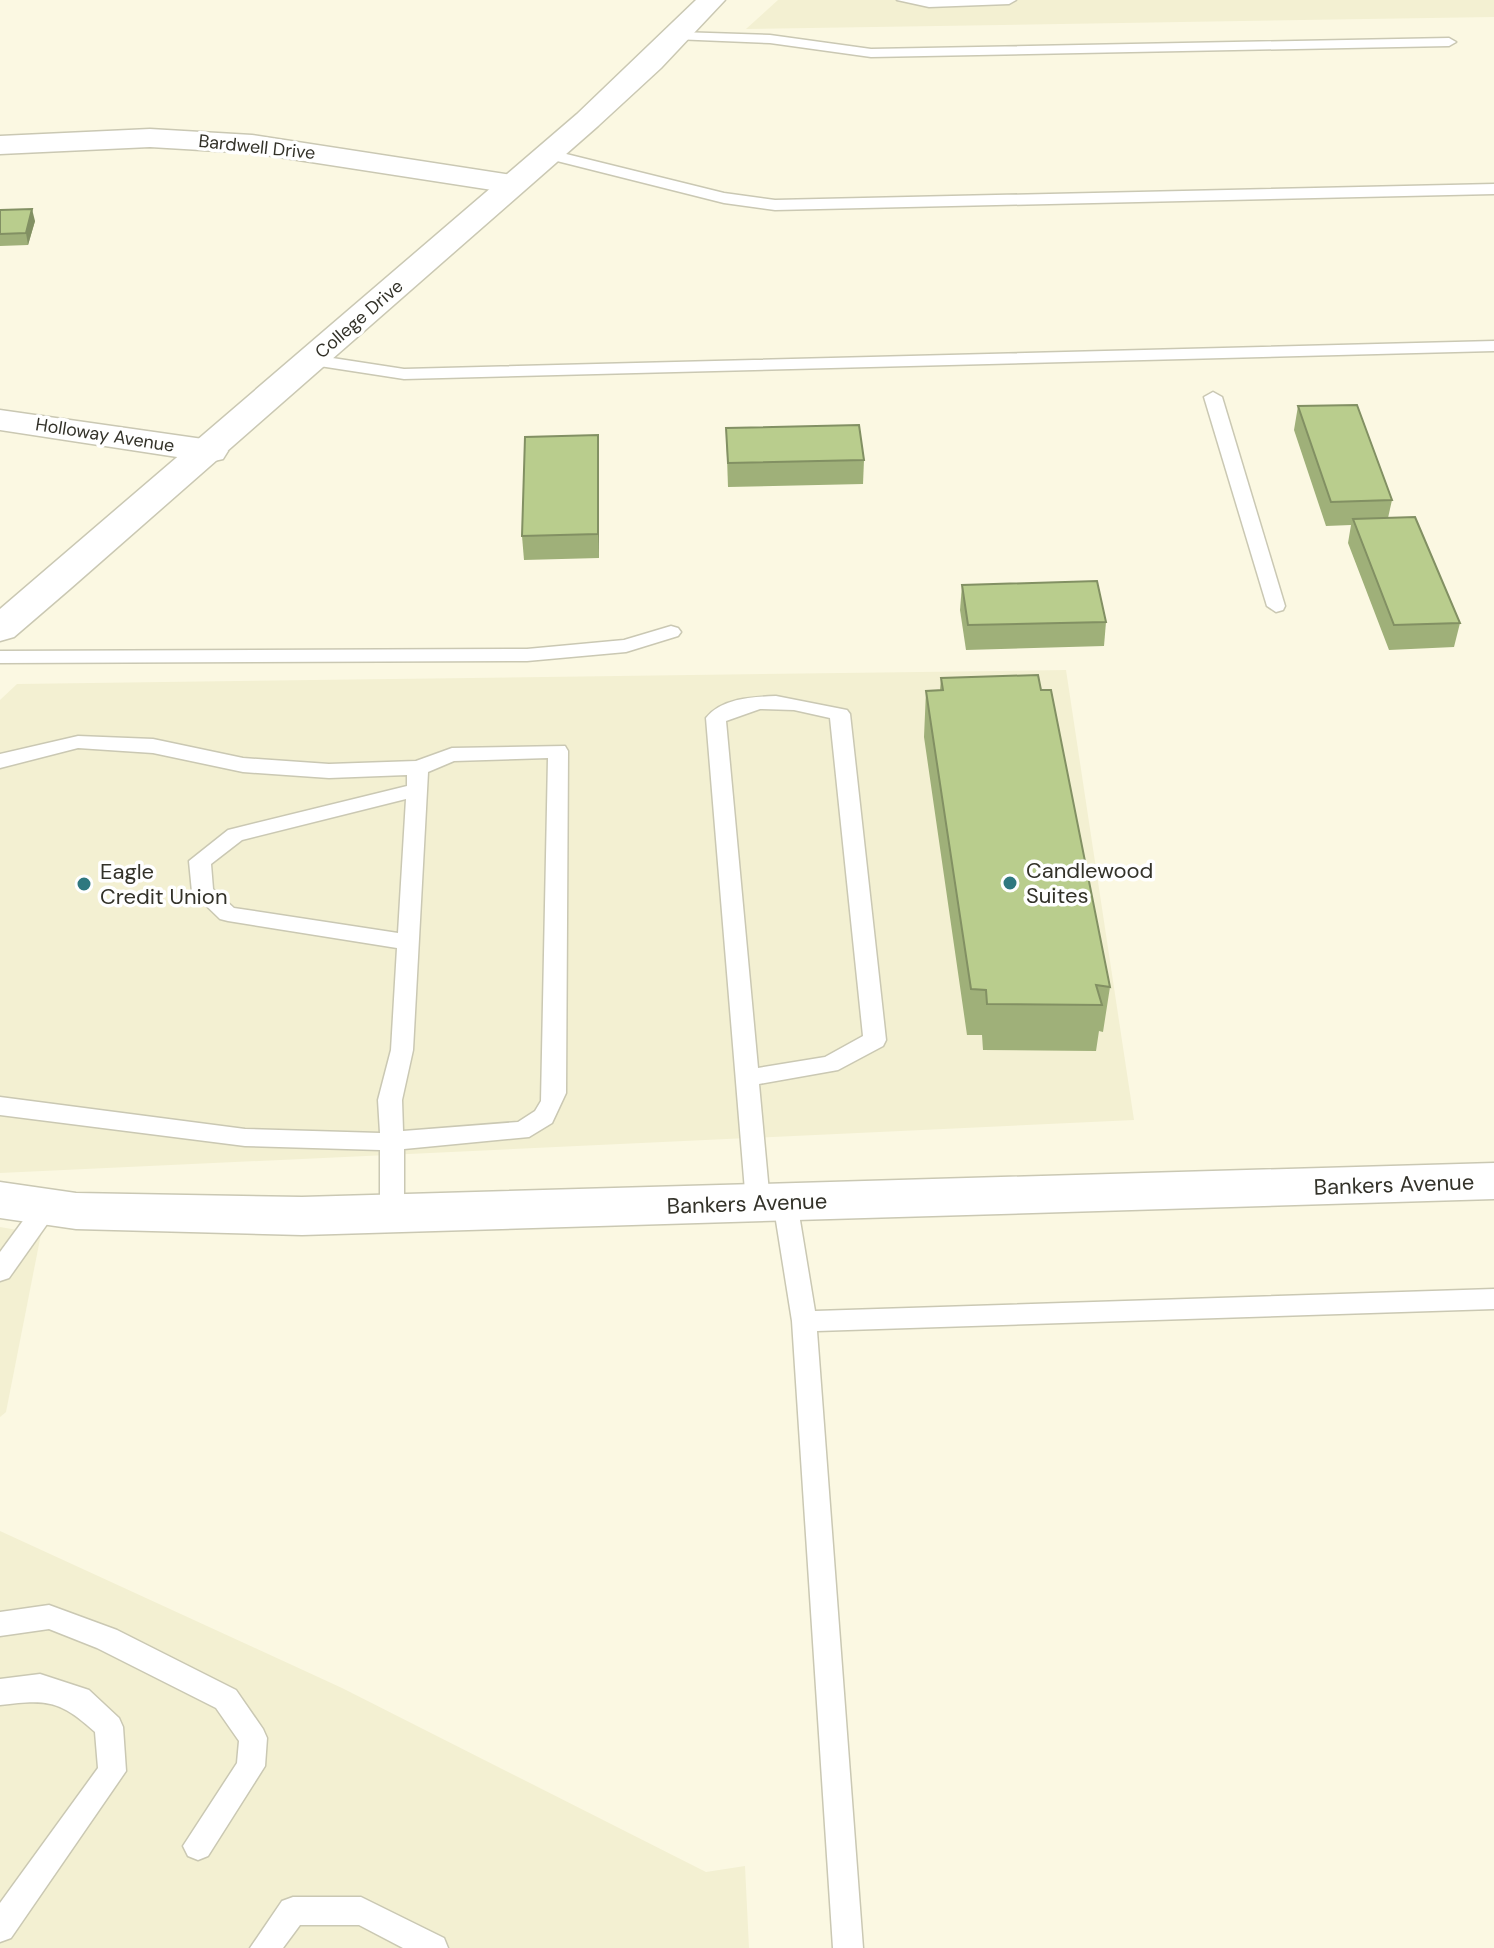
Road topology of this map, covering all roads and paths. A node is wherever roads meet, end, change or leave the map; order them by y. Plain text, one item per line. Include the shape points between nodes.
1 (711, 0) edge
2 (904, 0) edge
3 (1009, 0) edge
4 (944, 1) edge
5 (679, 36) junction
6 (1449, 42) dead end
7 (0, 145) edge
8 (546, 154) junction
9 (512, 184) junction
10 (1494, 189) edge
11 (1494, 346) edge
12 (313, 360) junction
13 (1213, 397) dead end
14 (0, 420) edge
15 (210, 451) junction
16 (1276, 606) dead end
17 (0, 629) edge
18 (671, 632) dead end
19 (0, 657) edge
20 (0, 761) edge
21 (418, 779) junction
22 (409, 942) junction
23 (746, 1078) junction
24 (0, 1106) edge
25 (392, 1141) junction
26 (1494, 1181) edge
27 (0, 1200) edge
28 (772, 1203) junction
29 (47, 1206) junction
30 (392, 1213) junction
31 (0, 1271) edge
32 (1494, 1299) edge
33 (804, 1321) junction
34 (0, 1624) edge
35 (0, 1692) edge
36 (198, 1846) dead end
37 (0, 1928) edge
38 (265, 1948) edge
39 (433, 1948) edge
40 (848, 1948) edge

1 - 5 street, College Drive
2 - 4 lane
3 - 4 lane
5 - 6 lane via 770,39 871,53
5 - 8 street, College Drive
7 - 9 street, Bardwell Drive via 150,138 252,144
8 - 9 street, College Drive
8 - 10 lane via 724,198 775,205
9 - 12 street, College Drive
11 - 12 lane via 404,374
12 - 15 street, College Drive
13 - 16 lane
14 - 15 street, Holloway Avenue
15 - 17 street, College Drive
18 - 19 lane via 626,646 527,655
20 - 21 lane via 78,742 153,746 258,766
21 - 22 lane
21 - 22 lane via 235,835 200,861 203,892 228,914
21 - 25 lane via 452,755 558,751 555,1093 539,1124 521,1131
22 - 25 lane via 402,1050 390,1100
23 - 23 lane via 716,718 731,706 806,704 840,714 875,1040 830,1064
23 - 28 lane
24 - 25 lane via 244,1139 329,1145
25 - 30 lane
26 - 28 street, Bankers Avenue
27 - 29 street, Bankers Avenue
28 - 30 street, Bankers Avenue
28 - 33 lane
29 - 30 street, Bankers Avenue via 302,1216
29 - 31 lane
32 - 33 lane
33 - 40 lane
34 - 36 lane via 49,1617 107,1639 226,1699 253,1738 251,1766
35 - 37 lane via 40,1687 79,1699 109,1727 112,1771
38 - 39 lane via 293,1911 361,1911

